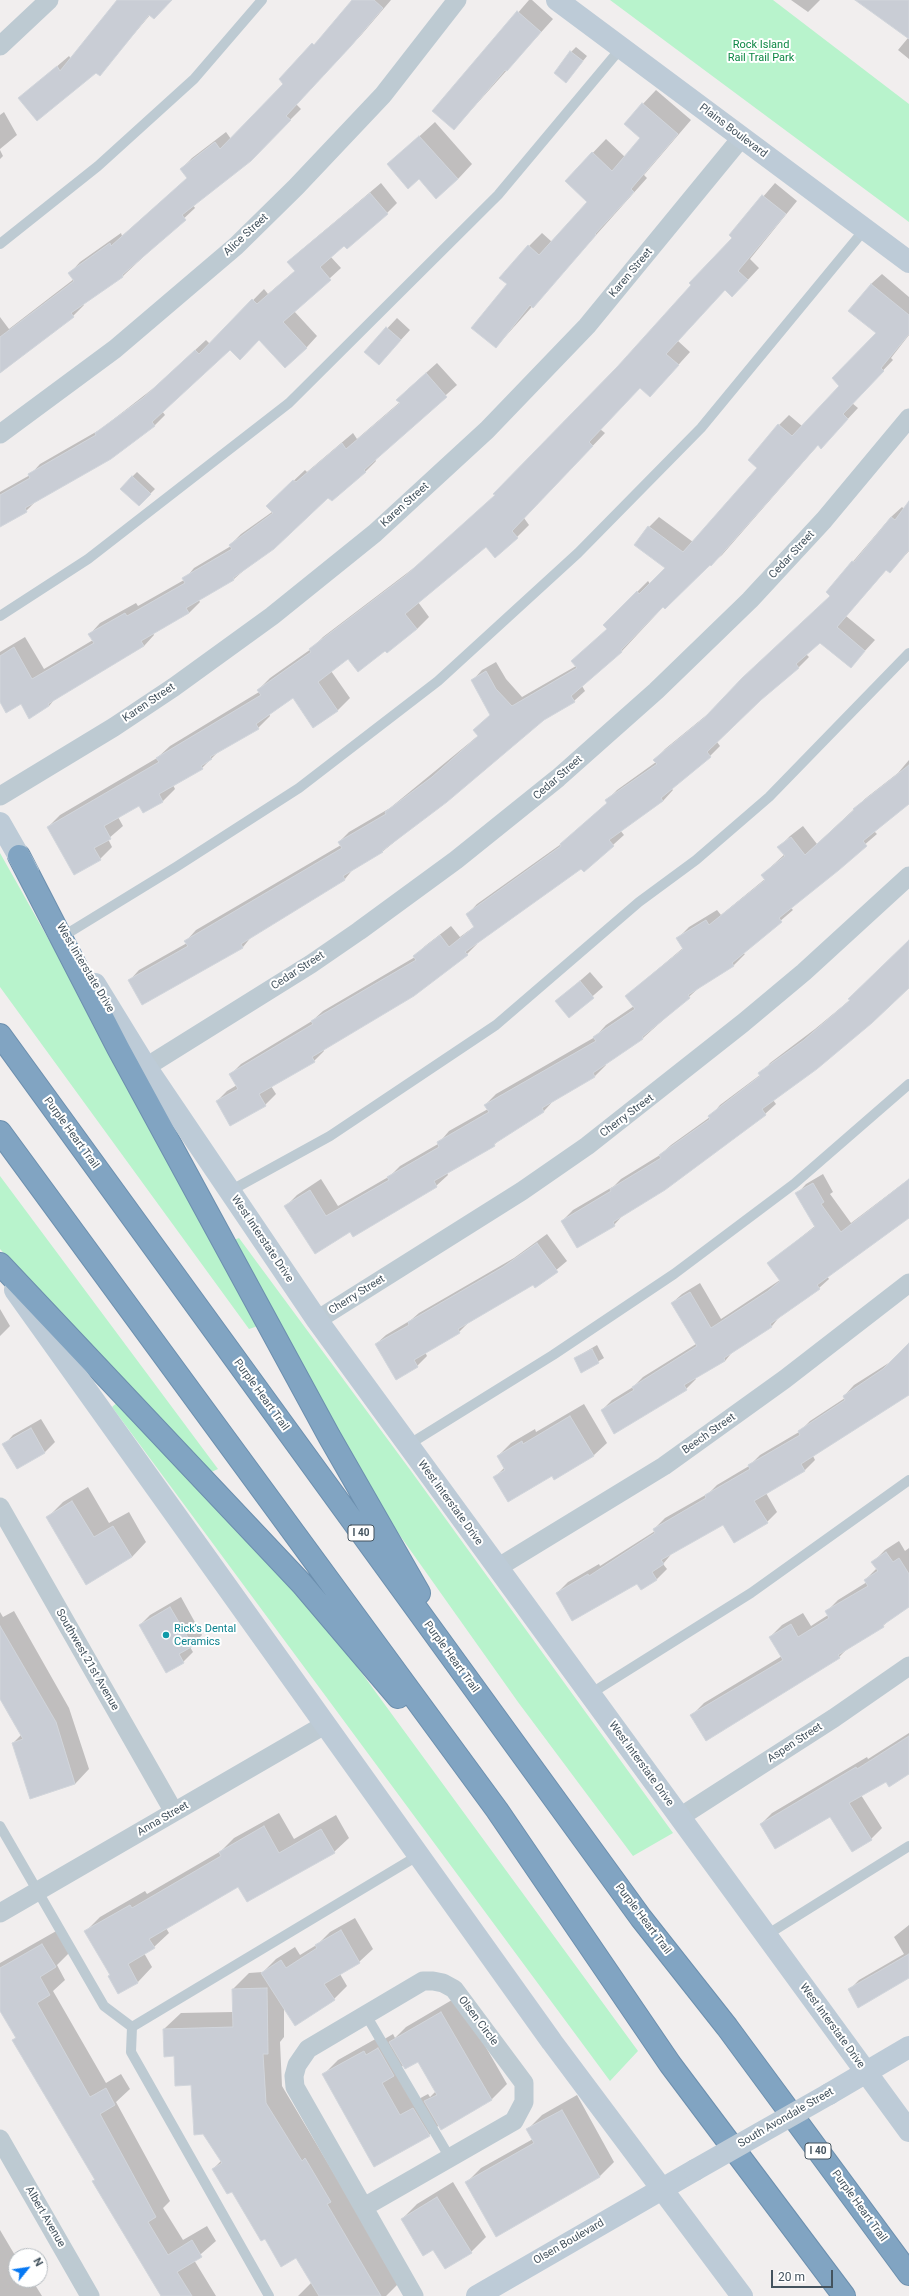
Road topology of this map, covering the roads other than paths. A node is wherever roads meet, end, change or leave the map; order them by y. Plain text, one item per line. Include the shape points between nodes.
1 (49, 0) edge
2 (262, 0) edge
3 (457, 0) edge
4 (557, 0) edge
5 (0, 46) edge
6 (621, 48) junction
7 (742, 137) junction
8 (865, 229) junction
9 (0, 244) edge
10 (909, 262) edge
11 (909, 418) edge
12 (0, 434) edge
13 (0, 616) edge
14 (909, 653) edge
15 (0, 796) edge
16 (0, 824) edge
17 (19, 856) junction
18 (909, 876) edge
19 (65, 935) junction
20 (0, 1035) edge
21 (146, 1067) junction
22 (909, 1084) edge
23 (0, 1132) edge
24 (230, 1191) junction
25 (0, 1264) edge
26 (0, 1270) edge
27 (909, 1283) edge
28 (317, 1320) junction
29 (408, 1445) junction
30 (909, 1480) edge
31 (0, 1507) edge
32 (497, 1568) junction
33 (909, 1666) edge
34 (472, 1686) junction
35 (590, 1694) junction
36 (326, 1724) junction
37 (497, 1810) junction
38 (174, 1812) junction
39 (680, 1817) junction
40 (0, 1826) edge
41 (909, 1846) edge
42 (419, 1855) junction
43 (37, 1892) junction
44 (0, 1913) edge
45 (765, 1936) junction
46 (366, 2015) junction
47 (132, 2027) junction
48 (909, 2047) edge
49 (866, 2072) junction
50 (909, 2131) edge
51 (0, 2139) edge
52 (450, 2158) junction
53 (662, 2189) junction
54 (364, 2208) junction
55 (909, 2274) edge
56 (90, 2296) edge
57 (269, 2296) edge
58 (414, 2296) edge
59 (477, 2296) edge
60 (742, 2296) edge
61 (844, 2296) edge

1 - 5 street
2 - 9 lane via 194,79 98,166
3 - 12 street, Alice Street via 383,95 323,160 236,246 115,349
4 - 6 main road, Plains Boulevard
6 - 7 main road, Plains Boulevard
6 - 13 lane via 498,195 288,403 88,558
7 - 8 main road, Plains Boulevard
7 - 15 street, Karen Street via 627,279 563,352 487,430 375,533 272,616 174,687 114,727
8 - 10 main road, Plains Boulevard
8 - 19 lane via 701,428 578,553 438,681 299,788
11 - 21 street, Cedar Street via 824,520 750,600 656,691 558,778 456,860 359,931
14 - 24 lane via 769,797 696,860 639,902 496,1025 330,1136
16 - 17 main road, West Interstate Drive
17 - 19 main road, West Interstate Drive
17 - 34 highway via 118,1048 322,1422
18 - 28 street, Cherry Street via 804,972 593,1141 522,1191
19 - 21 main road, West Interstate Drive
20 - 34 highway, Purple Heart Trail / I 40
21 - 24 main road, West Interstate Drive
22 - 29 lane via 794,1184 674,1274 553,1355
23 - 37 highway
24 - 28 main road, West Interstate Drive
25 - 37 highway via 302,1584
26 - 36 main road
27 - 32 street, Beech Street via 792,1375 670,1462
28 - 29 main road, West Interstate Drive
29 - 32 main road, West Interstate Drive
30 - 35 lane via 751,1593
31 - 38 street, Southwest 21st Avenue
32 - 35 main road, West Interstate Drive
33 - 39 street, Aspen Street via 834,1718
34 - 55 highway, Purple Heart Trail / I 40 via 641,1918 727,2027
35 - 39 main road, West Interstate Drive
36 - 38 street, Anna Street
36 - 42 main road
37 - 61 highway via 670,2064
38 - 43 street, Anna Street
39 - 45 main road, West Interstate Drive
40 - 43 lane
41 - 45 lane
42 - 47 lane
42 - 53 main road via 552,2042
43 - 44 street, Anna Street
43 - 47 lane via 104,2006
45 - 49 main road, West Interstate Drive
46 - 52 lane
46 - 52 street, Olsen Circle via 422,1982 443,1983 454,1989 524,2083 524,2102 514,2121
46 - 54 street, Olsen Circle via 308,2049 297,2065 294,2076 295,2087
47 - 57 lane via 131,2052
48 - 49 main road, South Avondale Street
49 - 50 main road, West Interstate Drive
49 - 53 main road, South Avondale Street, bridge
51 - 56 street, Albert Avenue
52 - 54 street, Olsen Circle
53 - 59 main road, Olsen Boulevard
53 - 60 main road
54 - 58 street, Olsen Circle

